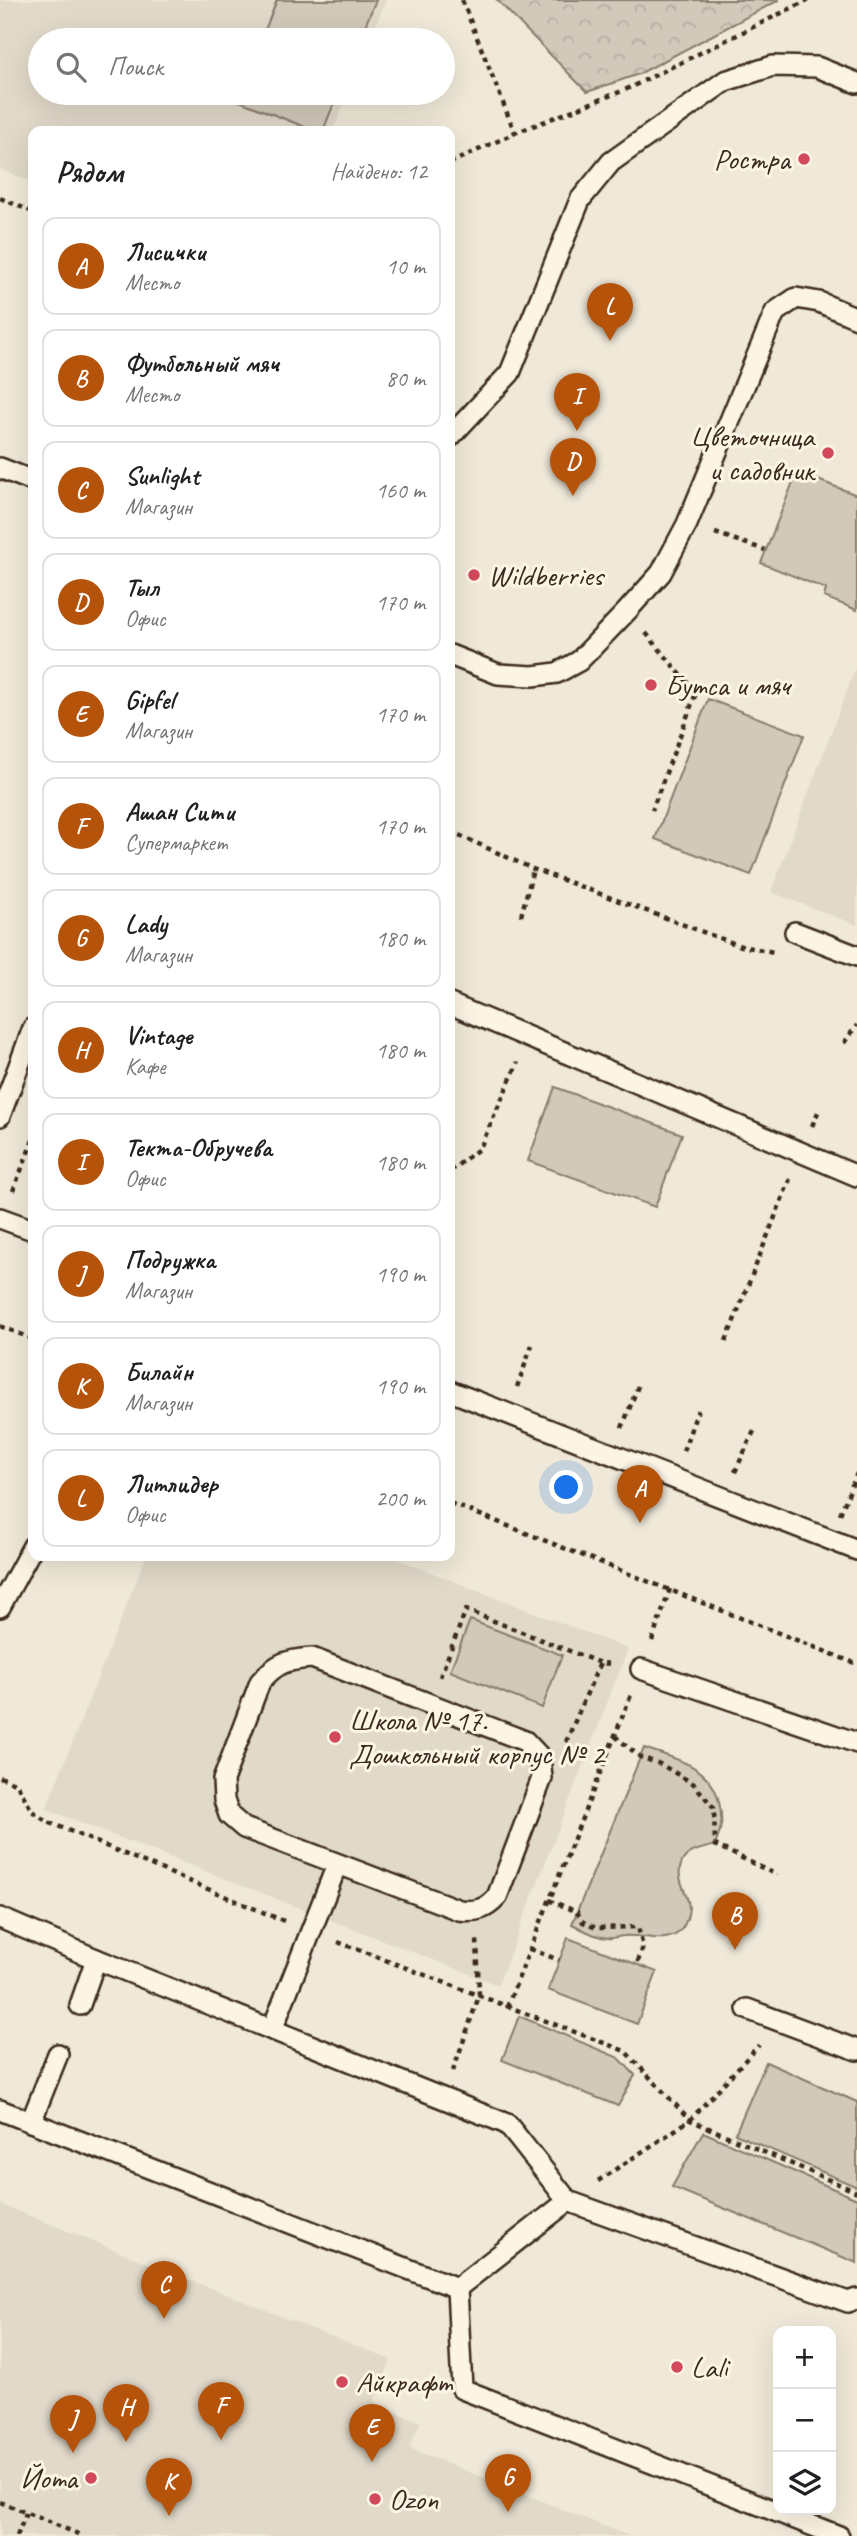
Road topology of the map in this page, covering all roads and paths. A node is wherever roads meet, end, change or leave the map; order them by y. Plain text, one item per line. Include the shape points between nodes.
1 (462, 0) edge
2 (808, 0) edge
3 (857, 83) edge
4 (515, 133) junction
5 (455, 161) edge
6 (0, 198) edge
7 (28, 210) edge
8 (857, 317) edge
9 (455, 432) edge
10 (0, 468) edge
11 (28, 479) edge
12 (687, 524) junction
13 (765, 551) dead end
14 (627, 611) junction
15 (455, 657) edge
16 (652, 810) dead end
17 (455, 833) edge
18 (533, 869) junction
19 (521, 916) dead end
20 (794, 932) joint
21 (857, 956) edge
22 (455, 1006) edge
23 (857, 1025) edge
24 (528, 1037) junction
25 (28, 1041) edge
26 (844, 1043) dead end
27 (0, 1116) edge
28 (28, 1152) edge
29 (801, 1152) junction
30 (455, 1167) edge
31 (857, 1176) edge
32 (1, 1218) edge
33 (28, 1228) edge
34 (0, 1326) edge
35 (28, 1337) edge
36 (726, 1341) dead end
37 (532, 1345) dead end
38 (638, 1386) dead end
39 (455, 1393) edge
40 (698, 1410) dead end
41 (507, 1413) junction
42 (754, 1432) dead end
43 (612, 1454) junction
44 (857, 1473) edge
45 (673, 1478) junction
46 (723, 1498) junction
47 (455, 1505) edge
48 (829, 1539) junction
49 (857, 1550) edge
50 (28, 1555) edge
51 (670, 1589) junction
52 (0, 1607) edge
53 (857, 1664) edge
54 (641, 1669) junction
55 (430, 1703) junction
56 (615, 1736) junction
57 (857, 1743) edge
58 (540, 1757) junction
59 (0, 1777) edge
60 (337, 1865) junction
61 (776, 1875) dead end
62 (550, 1900) junction
63 (475, 1912) junction
64 (0, 1919) edge
65 (311, 1932) junction
66 (530, 1949) junction
67 (96, 1959) junction
68 (559, 1960) dead end
69 (637, 1964) dead end
70 (479, 1996) junction
71 (80, 2005) dead end
72 (506, 2007) junction
73 (747, 2009) dead end
74 (781, 2022) junction
75 (272, 2031) junction
76 (857, 2050) edge
77 (58, 2054) dead end
78 (443, 2100) junction
79 (0, 2110) edge
80 (690, 2120) junction
81 (31, 2122) junction
82 (857, 2192) edge
83 (568, 2201) junction
84 (457, 2288) junction
85 (857, 2299) edge
86 (0, 2502) edge
87 (26, 2513) junction
88 (17, 2536) edge
89 (83, 2536) edge
90 (839, 2536) edge

1 - 4 path
2 - 4 path via 627,89
3 - 9 lane via 817,67 773,66 725,81 611,162 580,200 510,373
4 - 5 path
6 - 7 path
8 - 12 lane via 796,298 775,312
10 - 11 lane
12 - 13 path
12 - 14 lane via 661,573
14 - 15 lane via 579,661 557,673 498,674
14 - 16 path via 696,693
17 - 18 path
18 - 19 path
18 - 20 path via 741,946 775,952
20 - 21 lane
22 - 24 lane
23 - 26 path
24 - 29 lane
24 - 30 path via 480,1148
25 - 27 lane
28 - 32 path
29 - 31 lane
29 - 36 path
32 - 33 lane
34 - 35 path
37 - 41 path
38 - 43 path
39 - 41 lane
40 - 45 path
41 - 43 lane
42 - 46 path
43 - 45 lane
44 - 48 path
45 - 46 lane
46 - 48 lane
47 - 51 path
48 - 49 lane
50 - 52 lane
51 - 53 path
51 - 54 path
54 - 56 path
54 - 57 lane
55 - 58 lane via 526,1741
55 - 58 path via 466,1610 600,1663 560,1757
55 - 60 lane via 312,1658 289,1660 271,1669 260,1682 223,1780 229,1815 244,1828
56 - 61 path via 640,1757 694,1784 714,1808 715,1845
56 - 62 path
58 - 63 lane via 542,1778 497,1897
59 - 65 path via 17,1784 32,1811 46,1821
60 - 63 lane
60 - 65 lane
62 - 66 path
62 - 69 path via 577,1912 583,1922 596,1928 638,1927 643,1947
63 - 70 path
64 - 67 lane
65 - 70 path
65 - 75 lane
66 - 68 path
66 - 72 path
67 - 71 lane
67 - 75 lane
70 - 72 path
70 - 78 path
72 - 80 path via 625,2051
73 - 74 lane
74 - 76 lane
74 - 80 path
75 - 78 lane
77 - 81 lane
78 - 83 lane via 507,2124
79 - 81 lane
80 - 82 path
80 - 83 path
81 - 84 lane
83 - 84 lane
83 - 85 lane via 848,2302
84 - 90 lane via 462,2389
86 - 87 path
87 - 88 path
87 - 89 path

